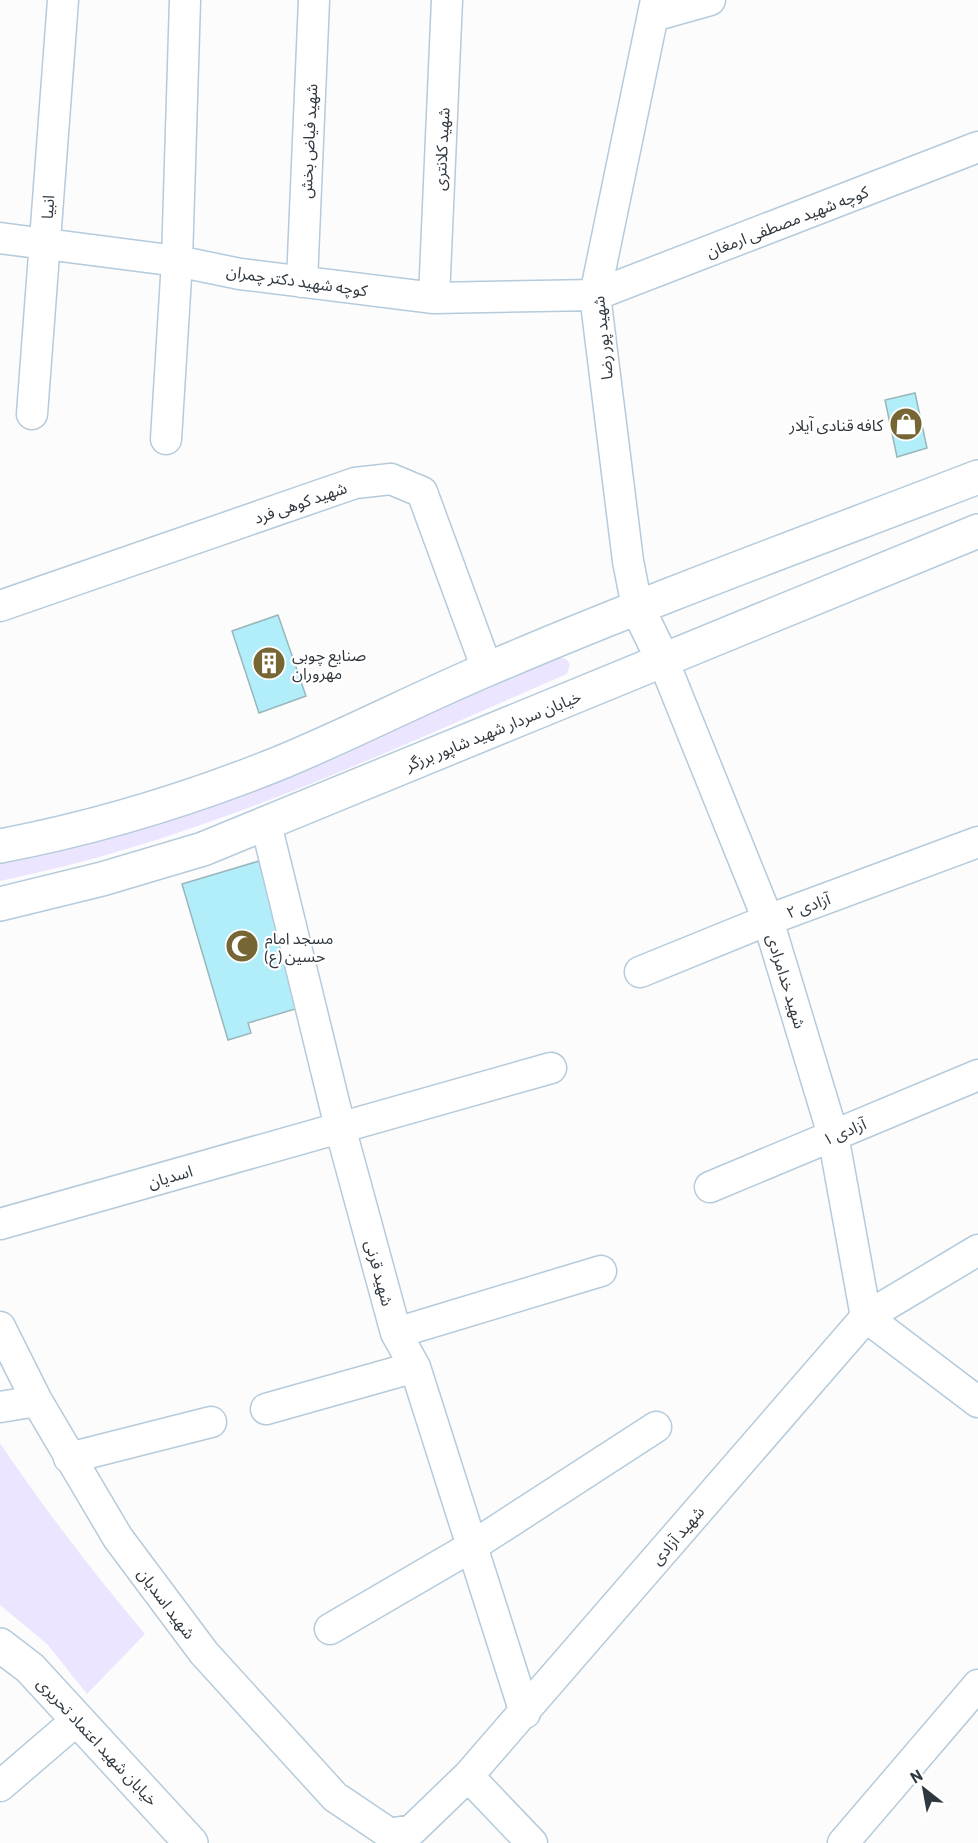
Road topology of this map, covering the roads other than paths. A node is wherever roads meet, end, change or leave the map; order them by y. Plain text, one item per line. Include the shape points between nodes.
1 (63, 0) edge
2 (185, 0) edge
3 (314, 0) edge
4 (447, 0) edge
5 (710, 0) edge
6 (655, 8) edge
7 (978, 147) edge
8 (0, 238) edge
9 (44, 245) junction
10 (177, 261) junction
11 (302, 282) junction
12 (596, 295) junction
13 (434, 298) junction
14 (32, 414) dead end
15 (166, 439) dead end
16 (978, 477) edge
17 (978, 531) edge
18 (0, 606) edge
19 (637, 607) junction
20 (663, 660) junction
21 (487, 669) junction
22 (266, 824) junction
23 (978, 842) edge
24 (0, 846) edge
25 (0, 904) edge
26 (768, 920) junction
27 (640, 972) dead end
28 (551, 1068) dead end
29 (978, 1075) edge
30 (340, 1127) junction
31 (833, 1135) junction
32 (710, 1187) dead end
33 (0, 1224) edge
34 (978, 1250) edge
35 (601, 1271) dead end
36 (866, 1317) junction
37 (0, 1327) edge
38 (396, 1333) junction
39 (415, 1367) junction
40 (37, 1401) junction
41 (978, 1402) edge
42 (0, 1407) edge
43 (266, 1409) dead end
44 (211, 1422) dead end
45 (656, 1427) dead end
46 (69, 1458) junction
47 (471, 1547) junction
48 (330, 1629) dead end
49 (0, 1645) edge
50 (978, 1685) edge
51 (525, 1713) junction
52 (78, 1719) junction
53 (468, 1776) junction
54 (0, 1786) edge
55 (390, 1834) joint
56 (191, 1843) edge
57 (532, 1843) edge
58 (843, 1843) edge

1 - 9 street, انبیا
2 - 10 street
3 - 11 street, شهید فیاض بخش
4 - 13 street, شهید کلانتری
5 - 6 street
6 - 12 street, شهید پور رضا
7 - 12 street, کوچه شهید مصطفی ارمغان
8 - 9 street, کوچه شهید دکتر چمران
9 - 10 street, کوچه شهید دکتر چمران
9 - 14 street, انبیا
10 - 11 street, کوچه شهید دکتر چمران
10 - 15 street
11 - 13 street, کوچه شهید دکتر چمران
12 - 13 street, کوچه شهید دکتر چمران
12 - 19 street, شهید پور رضا
16 - 19 main road
17 - 20 main road, خیابان سردار شهید شاپور برزگر
18 - 21 street, شهید کوهی فرد via 355,483 391,479 422,492
19 - 20 main road
19 - 21 main road
20 - 22 main road, خیابان سردار شهید شاپور برزگر
20 - 26 street, شهید خدامرادی
21 - 24 main road via 278,763 192,796 100,824
22 - 25 main road, خیابان سردار شهید شاپور برزگر via 202,849
22 - 30 street, شهید قرنی
23 - 26 street, آزادی ۲
26 - 27 street, آزادی ۲
26 - 31 street, شهید خدامرادی
28 - 30 street, اسدیان
29 - 31 street, آزادی ۱
30 - 33 street, اسدیان
30 - 38 street, شهید قرنی
31 - 32 street, آزادی ۱
31 - 36 street, شهید خدامرادی
34 - 36 street, شهید آزادی
35 - 38 street
36 - 41 street
36 - 51 street, شهید آزادی
37 - 40 street, شهید اسدیان
38 - 39 street, شهید قرنی
39 - 43 street
39 - 47 street, شهید قرنی
40 - 42 street
40 - 46 street, شهید اسدیان
44 - 46 street
45 - 47 street
46 - 55 street, شهید اسدیان via 118,1538 204,1653 335,1797
47 - 48 street
47 - 51 street, شهید قرنی
49 - 52 main road, خیابان شهید اعتماد تحریری via 30,1668
50 - 58 street
51 - 53 street, شهید آزادی
52 - 54 street
52 - 56 main road, خیابان شهید اعتماد تحریری
53 - 55 street, شهید آزادی via 412,1830
53 - 57 street

